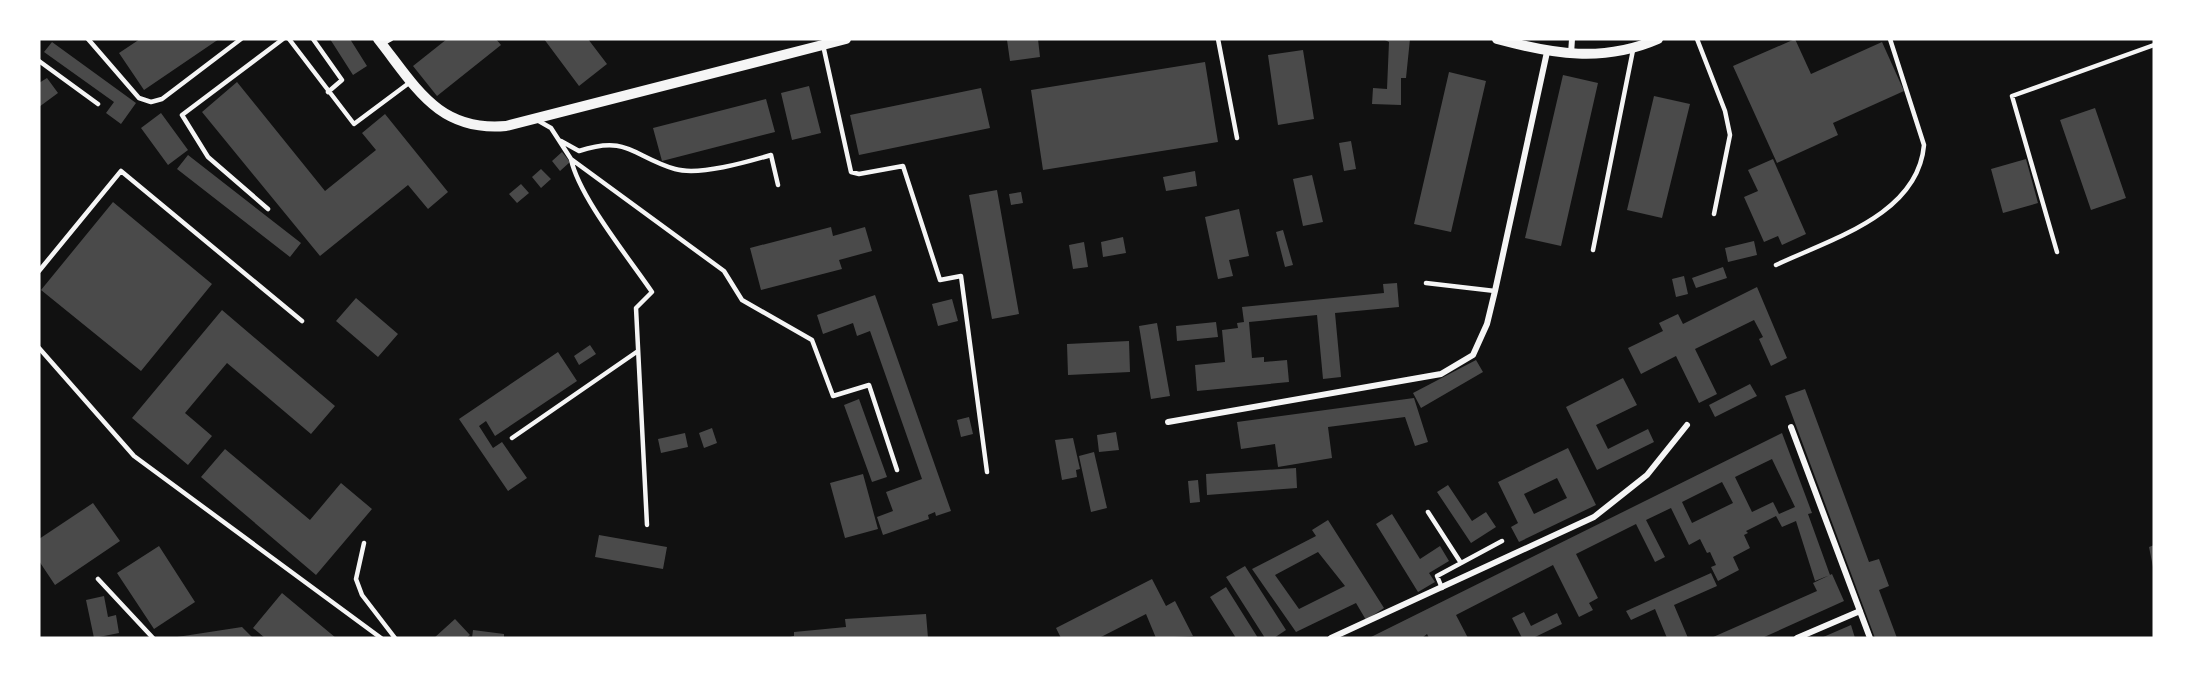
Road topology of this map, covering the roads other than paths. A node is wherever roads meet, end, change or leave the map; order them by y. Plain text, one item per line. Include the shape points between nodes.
1 (88, 39) edge
2 (241, 39) edge
3 (283, 39) edge
4 (290, 39) edge
5 (313, 39) edge
6 (846, 39) edge
7 (1218, 39) edge
8 (1497, 39) edge
9 (1572, 39) edge
10 (1658, 39) edge
11 (1697, 39) edge
12 (1890, 39) edge
13 (384, 41) edge
14 (823, 45) junction
15 (2154, 45) edge
16 (1633, 50) junction
17 (1547, 52) junction
18 (1570, 54) junction
19 (39, 61) edge
20 (412, 81) junction
21 (328, 92) junction
22 (98, 104) dead end
23 (535, 119) junction
24 (1237, 138) dead end
25 (559, 140) junction
26 (571, 159) junction
27 (778, 185) dead end
28 (268, 209) dead end
29 (1714, 214) dead end
30 (1593, 250) dead end
31 (2057, 252) dead end
32 (1776, 265) dead end
33 (39, 271) edge
34 (1426, 284) dead end
35 (1495, 291) junction
36 (302, 321) dead end
37 (39, 348) edge
38 (638, 351) junction
39 (1168, 423) dead end
40 (1687, 425) dead end
41 (1791, 427) dead end
42 (512, 438) dead end
43 (897, 470) dead end
44 (987, 472) dead end
45 (1428, 512) dead end
46 (647, 525) dead end
47 (1502, 541) dead end
48 (364, 543) dead end
49 (1461, 563) junction
50 (98, 579) dead end
51 (1442, 588) junction
52 (1860, 611) junction
53 (153, 638) edge
54 (381, 638) edge
55 (394, 638) edge
56 (1331, 638) edge
57 (1797, 638) edge
58 (1870, 638) edge

1 - 2 lane via 139,98 151,102 162,99
3 - 28 lane via 182,115 208,157
4 - 21 lane
5 - 21 lane via 342,80
6 - 14 street
7 - 24 lane
8 - 17 street
9 - 18 street
10 - 16 street
11 - 29 lane via 1725,111 1730,135
12 - 32 lane via 1924,146 1923,164 1915,180 1898,200 1872,219
13 - 20 street
14 - 23 street
14 - 44 lane via 851,172 903,166 940,280 961,276
15 - 31 lane via 2012,96
16 - 18 street
16 - 30 lane
17 - 18 street
17 - 35 street
19 - 22 lane
20 - 21 lane via 354,124
20 - 23 street via 425,99 453,119 483,128
23 - 25 lane via 551,128
25 - 26 lane
25 - 27 lane via 579,151 616,144 677,169 702,170 771,155
26 - 38 lane via 588,198 652,292 636,308
26 - 43 lane via 724,271 742,300 812,340 833,396 868,385
33 - 36 lane via 121,171
34 - 35 lane
35 - 39 street via 1487,324 1473,355 1441,374
37 - 54 lane via 134,456
38 - 42 lane
38 - 46 lane
40 - 51 street via 1647,475 1594,517
41 - 52 street
45 - 49 lane
47 - 49 lane
48 - 55 lane via 356,579 362,595
49 - 51 lane via 1437,576
50 - 53 lane
51 - 56 street
52 - 57 street
52 - 58 street

